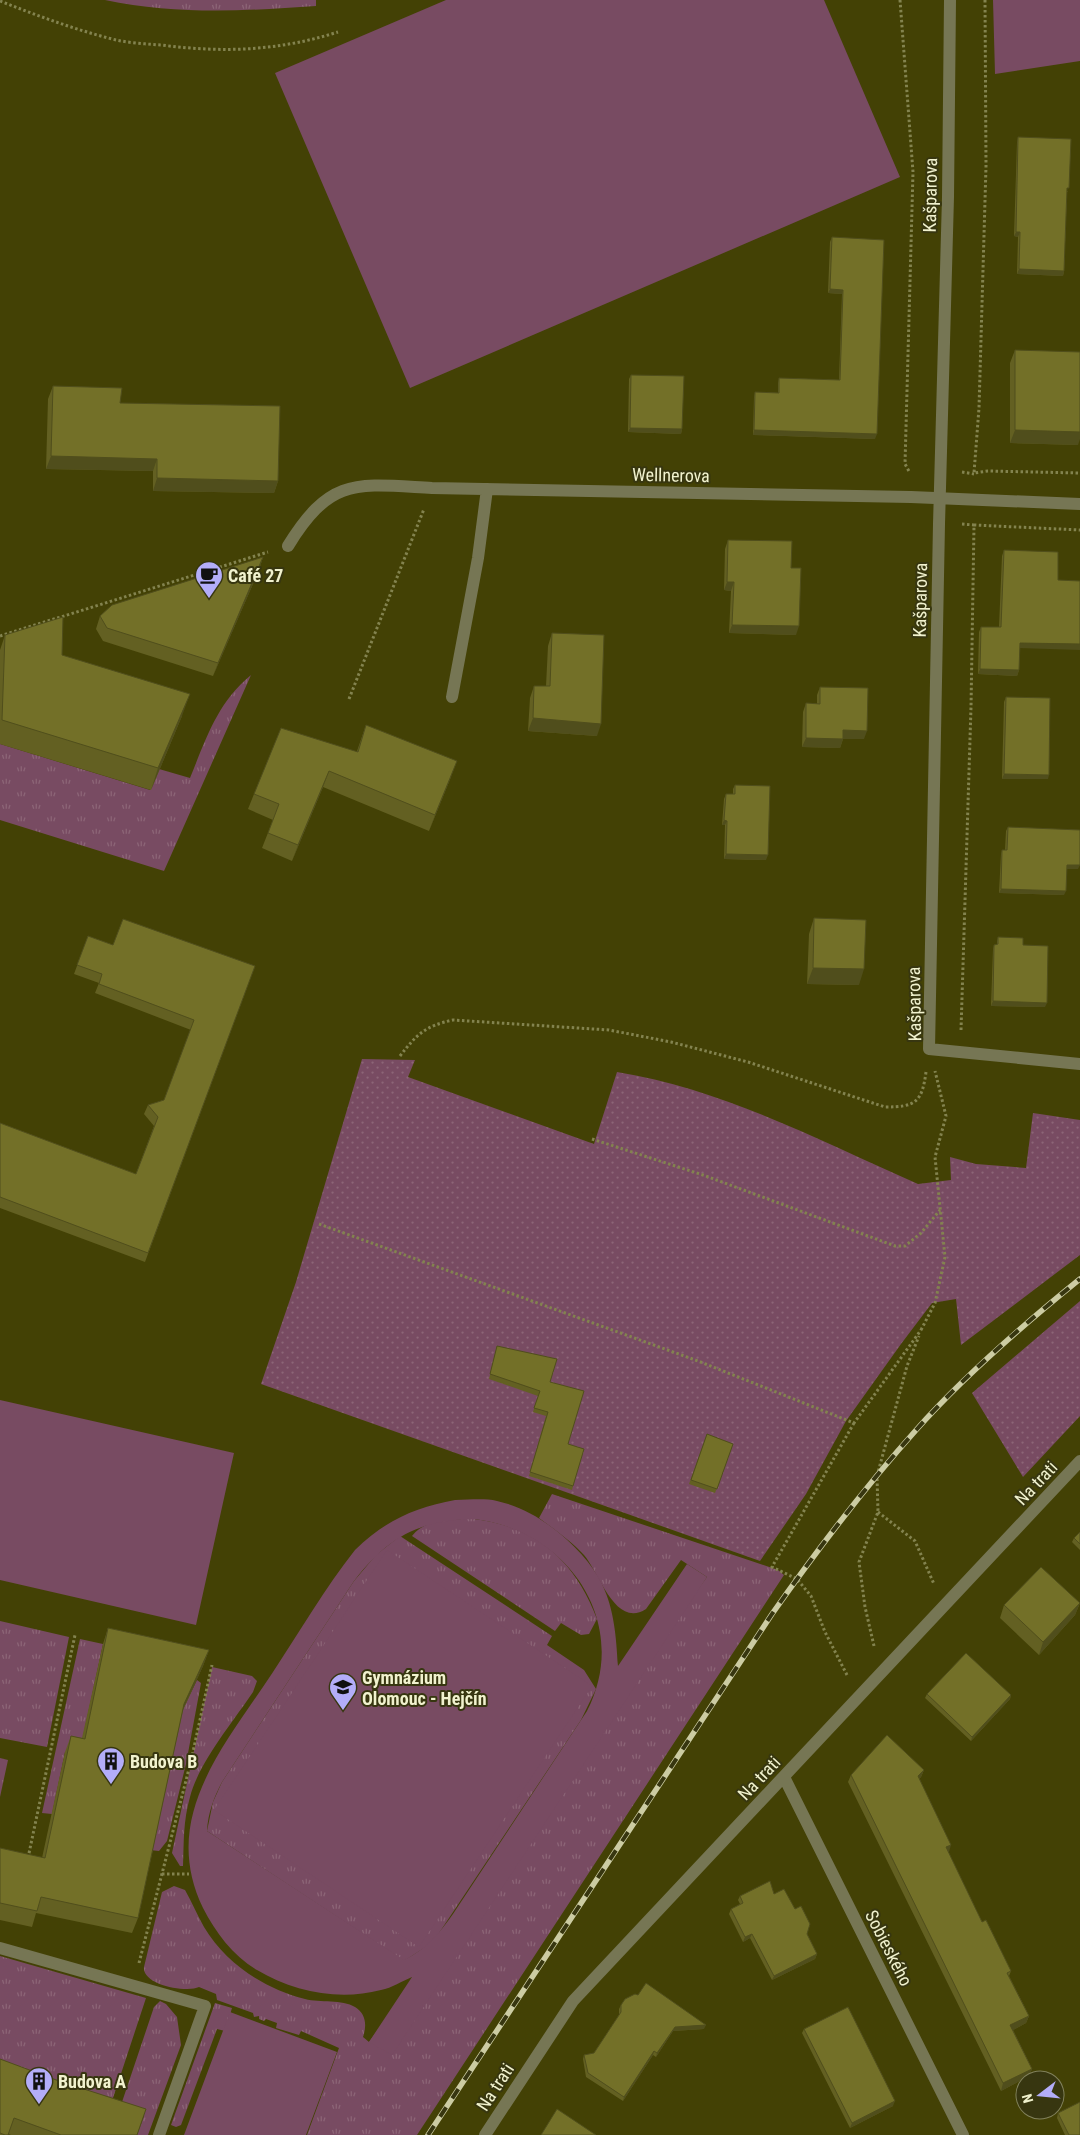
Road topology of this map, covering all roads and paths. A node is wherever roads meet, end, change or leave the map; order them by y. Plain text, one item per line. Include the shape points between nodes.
1 (900, 0) edge
2 (950, 0) edge
3 (986, 0) edge
4 (0, 1) edge
5 (338, 32) dead end
6 (911, 473) dead end
7 (1080, 473) edge
8 (432, 488) junction
9 (488, 489) junction
10 (939, 498) junction
11 (1080, 504) edge
12 (1080, 530) edge
13 (288, 546) joint
14 (0, 636) edge
15 (452, 697) dead end
16 (349, 699) dead end
17 (961, 1034) dead end
18 (929, 1049) junction
19 (400, 1056) dead end
20 (1080, 1064) edge
21 (592, 1139) dead end
22 (940, 1210) junction
23 (319, 1224) dead end
24 (921, 1330) junction
25 (854, 1423) junction
26 (1080, 1461) edge
27 (878, 1512) junction
28 (944, 1606) junction
29 (75, 1635) dead end
30 (212, 1665) dead end
31 (885, 1670) junction
32 (858, 1698) junction
33 (784, 1776) junction
34 (26, 1864) edge
35 (162, 1874) junction
36 (189, 1874) dead end
37 (0, 1948) edge
38 (134, 1986) junction
39 (159, 2135) edge
40 (485, 2135) edge
41 (963, 2135) edge

1 - 6 path via 913,172 905,464
2 - 10 street, Kašparova
3 - 7 path via 986,166 974,473
4 - 5 path via 118,40 201,50 265,49
8 - 9 street, Wellnerova
8 - 13 street, Wellnerova via 362,485 348,488 334,494 311,512
8 - 16 path
9 - 10 street, Wellnerova
9 - 15 street
10 - 11 street, Wellnerova
10 - 18 street, Kašparova
12 - 17 path via 974,525
13 - 14 path
18 - 19 path via 923,1094 915,1104 900,1107 862,1101 748,1062 609,1030 453,1020 434,1024 417,1035
18 - 20 street, Kašparova
18 - 22 path via 946,1116 935,1157
21 - 22 path via 895,1246 905,1246
22 - 24 path via 945,1257 935,1303
23 - 25 path via 672,1352
24 - 25 path
24 - 27 path via 907,1366 877,1476
25 - 32 path via 772,1567 796,1579 811,1596
26 - 28 street, Na trati
27 - 28 path via 915,1541
27 - 31 path via 859,1562 865,1607 876,1652
28 - 31 street, Na trati
29 - 34 path
30 - 35 path
31 - 32 street, Na trati
32 - 33 street, Na trati
33 - 40 street, Na trati via 573,2001
33 - 41 street, Sobieského
35 - 36 path
35 - 38 path
37 - 38 street
38 - 39 street via 205,2006

